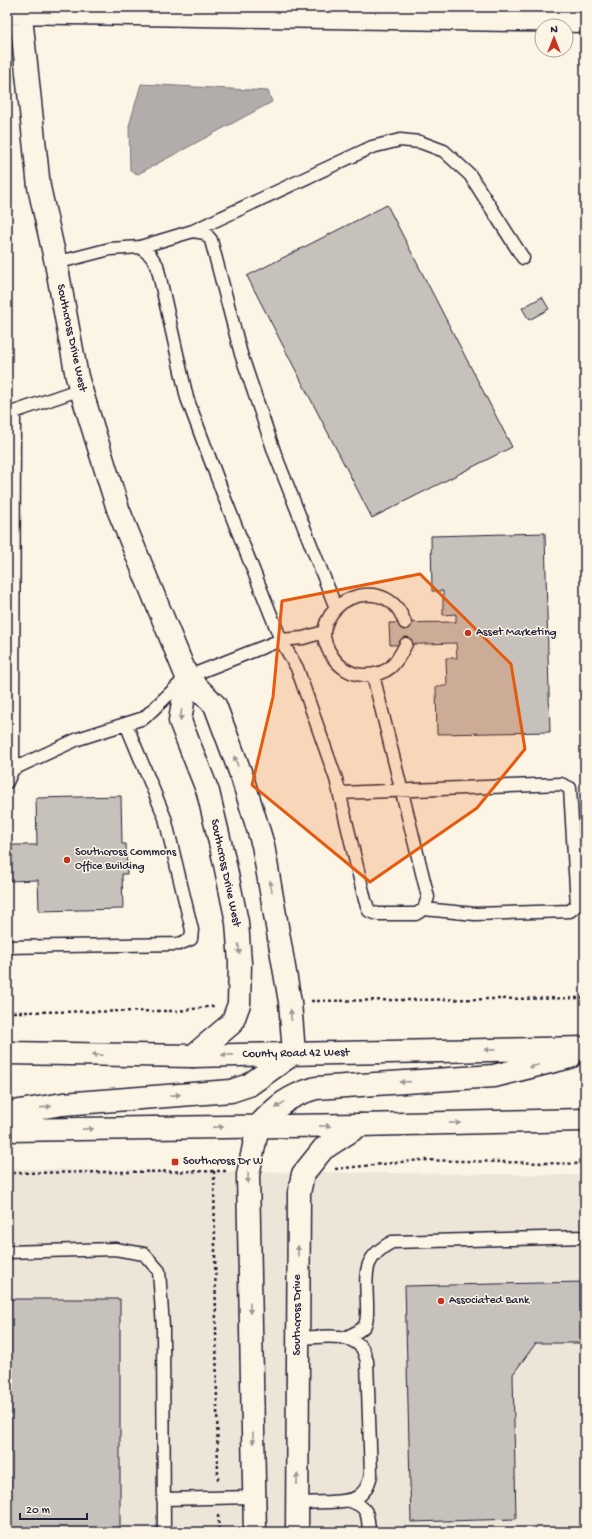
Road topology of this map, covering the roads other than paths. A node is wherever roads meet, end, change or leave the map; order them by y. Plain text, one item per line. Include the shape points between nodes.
1 (16, 11) edge
2 (245, 11) edge
3 (585, 21) edge
4 (192, 231) junction
5 (140, 247) junction
6 (523, 258) dead end
7 (56, 263) junction
8 (81, 389) junction
9 (336, 608) junction
10 (405, 623) dead end
11 (324, 632) junction
12 (281, 640) junction
13 (406, 644) dead end
14 (374, 675) junction
15 (187, 677) junction
16 (126, 724) junction
17 (13, 769) junction
18 (7, 782) edge
19 (402, 791) junction
20 (340, 793) junction
21 (424, 909) junction
22 (7, 947) edge
23 (585, 1048) edge
24 (7, 1053) edge
25 (585, 1053) edge
26 (294, 1054) junction
27 (193, 1056) junction
28 (7, 1112) edge
29 (585, 1120) edge
30 (360, 1125) junction
31 (258, 1126) junction
32 (7, 1130) edge
33 (585, 1237) edge
34 (7, 1252) edge
35 (347, 1337) junction
36 (298, 1338) junction
37 (254, 1497) junction
38 (164, 1499) junction
39 (350, 1501) junction
40 (297, 1503) junction
41 (164, 1532) edge
42 (254, 1532) edge
43 (297, 1532) edge
44 (369, 1532) edge

1 - 2 main road
1 - 7 main road, Southcross Drive West via 39,187
2 - 3 main road
4 - 5 lane
4 - 6 lane via 372,147 400,140 420,142 444,151 470,175
4 - 9 lane via 204,233 211,240 240,354 275,454
5 - 7 lane via 110,249
5 - 12 lane via 157,265 188,398
7 - 8 main road, Southcross Drive West
8 - 15 main road, Southcross Drive West via 118,509
8 - 17 lane via 14,412
9 - 10 lane via 341,602 353,596 379,596 400,612
9 - 11 lane via 326,622
11 - 12 lane via 303,638
11 - 14 lane via 329,651 336,662 347,671 360,675
12 - 15 lane
12 - 20 lane via 297,668
13 - 14 lane via 397,662
14 - 19 lane
15 - 16 lane via 144,718
26 -> 15 main road, Southcross Drive West via 290,1002 263,845 216,705
15 -> 27 main road, Southcross Drive West via 180,721 208,792 224,855 237,922 240,963 239,1004 232,1023
16 - 17 lane via 78,739
16 - 22 lane via 165,818 192,930 191,939 179,944
17 - 18 lane
19 - 20 lane
19 - 21 lane via 428,897
19 - 21 lane via 561,784 570,788 577,905 570,911 475,914
20 - 21 lane via 369,911 378,914 416,914
23 -> 26 main road, County Road 42 West
27 -> 24 main road, County Road 42 West
25 -> 31 main road via 494,1076 316,1088 301,1092 278,1106
26 -> 27 main road, County Road 42 West
28 -> 26 main road via 63,1104 231,1090 248,1085
30 -> 29 main road
31 -> 30 main road
36 -> 30 main road, Southcross Drive via 299,1193 303,1174 323,1149
32 -> 31 main road
31 -> 37 main road via 248,1175
33 - 35 lane via 392,1242 379,1249 370,1259 366,1272 367,1313 364,1325
34 - 38 lane via 115,1249 144,1254 159,1271 163,1327
35 - 36 lane
35 - 39 lane via 362,1347 367,1361 371,1475 369,1484 361,1495
40 -> 36 main road, Southcross Drive
37 - 38 lane
37 - 42 main road
38 - 41 lane
39 - 40 lane
39 - 44 lane via 358,1504 368,1515
40 - 43 main road, Southcross Drive

